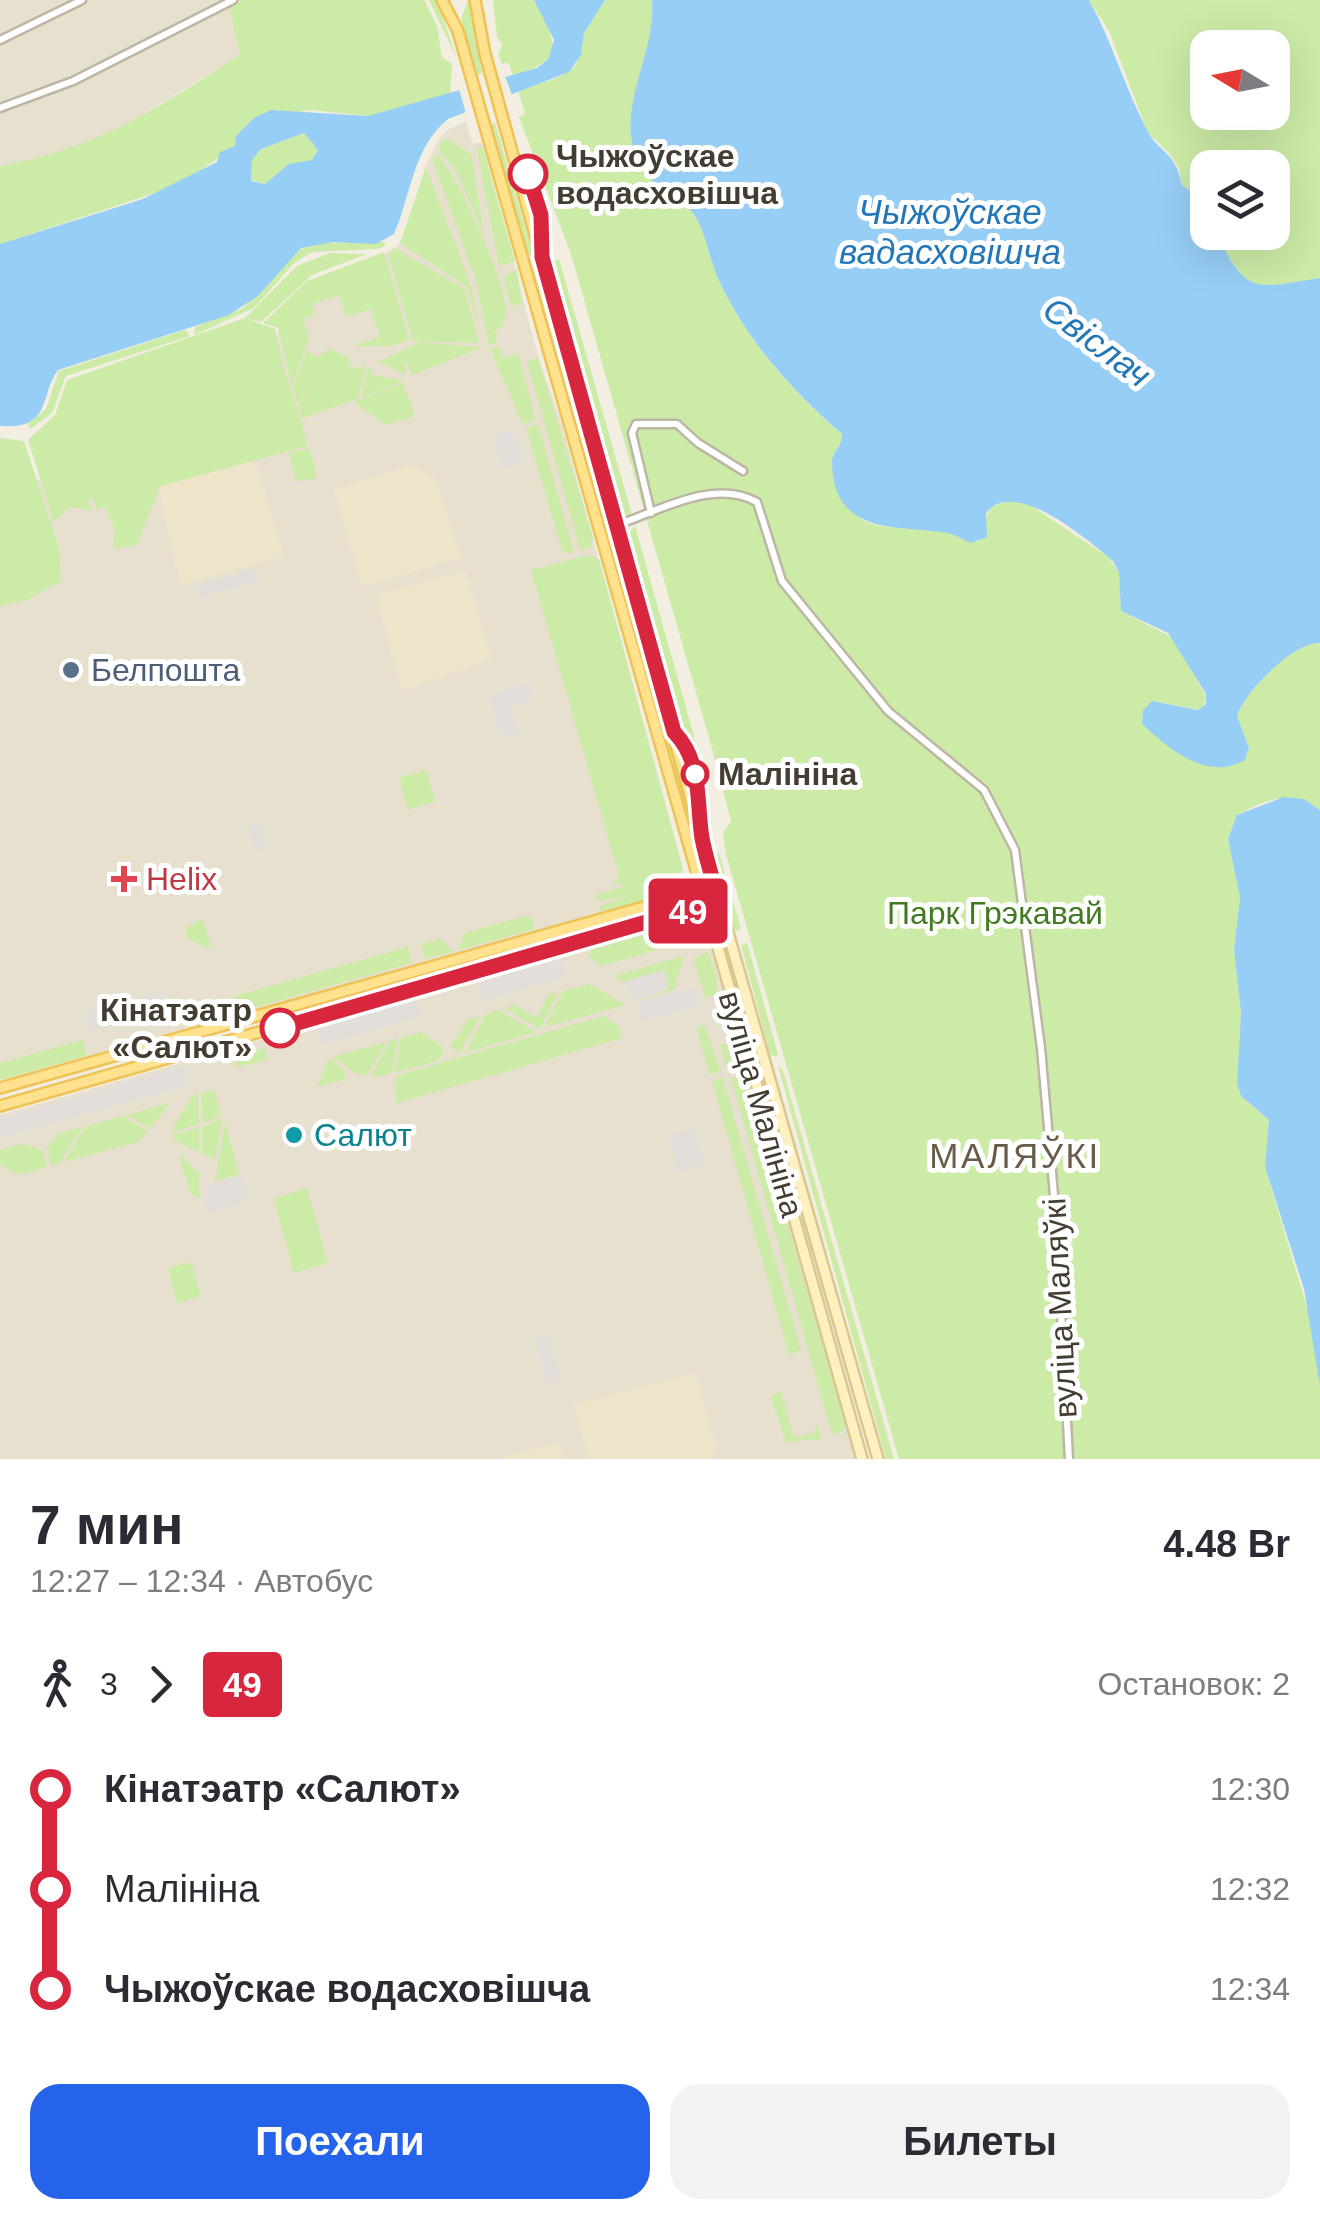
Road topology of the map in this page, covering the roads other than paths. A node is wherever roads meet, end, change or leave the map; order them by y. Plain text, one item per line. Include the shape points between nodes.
1 (82, 0) edge
2 (233, 0) edge
3 (442, 0) edge
4 (475, 0) edge
5 (0, 40) edge
6 (0, 108) edge
7 (743, 472) dead end
8 (652, 512) junction
9 (618, 525) junction
10 (621, 541) junction
11 (606, 545) junction
12 (715, 886) junction
13 (702, 891) junction
14 (719, 901) junction
15 (706, 905) junction
16 (0, 1088) edge
17 (0, 1106) edge
18 (862, 1459) edge
19 (878, 1459) edge
20 (1069, 1459) edge

1 - 5 street
2 - 6 street via 73,82
3 - 11 main road, вуліца Малініна via 458,31
4 - 9 main road, вуліца Малініна
7 - 8 street via 677,424 636,424 632,432
8 - 9 street, вуліца Маляўкі
8 - 20 street, вуліца Маляўкі via 706,494 757,502 782,581 888,711 973,777 1010,835 1041,1048
9 - 10 main road, вуліца Малініна
10 - 11 main road
10 - 12 main road, вуліца Малініна
11 - 13 main road, вуліца Малініна
12 - 13 main road
12 - 14 main road, вуліца Малініна
13 - 15 main road, вуліца Малініна
13 - 16 main road
14 - 15 main road
14 - 19 main road, вуліца Малініна
15 - 17 main road
15 - 18 main road, вуліца Малініна

